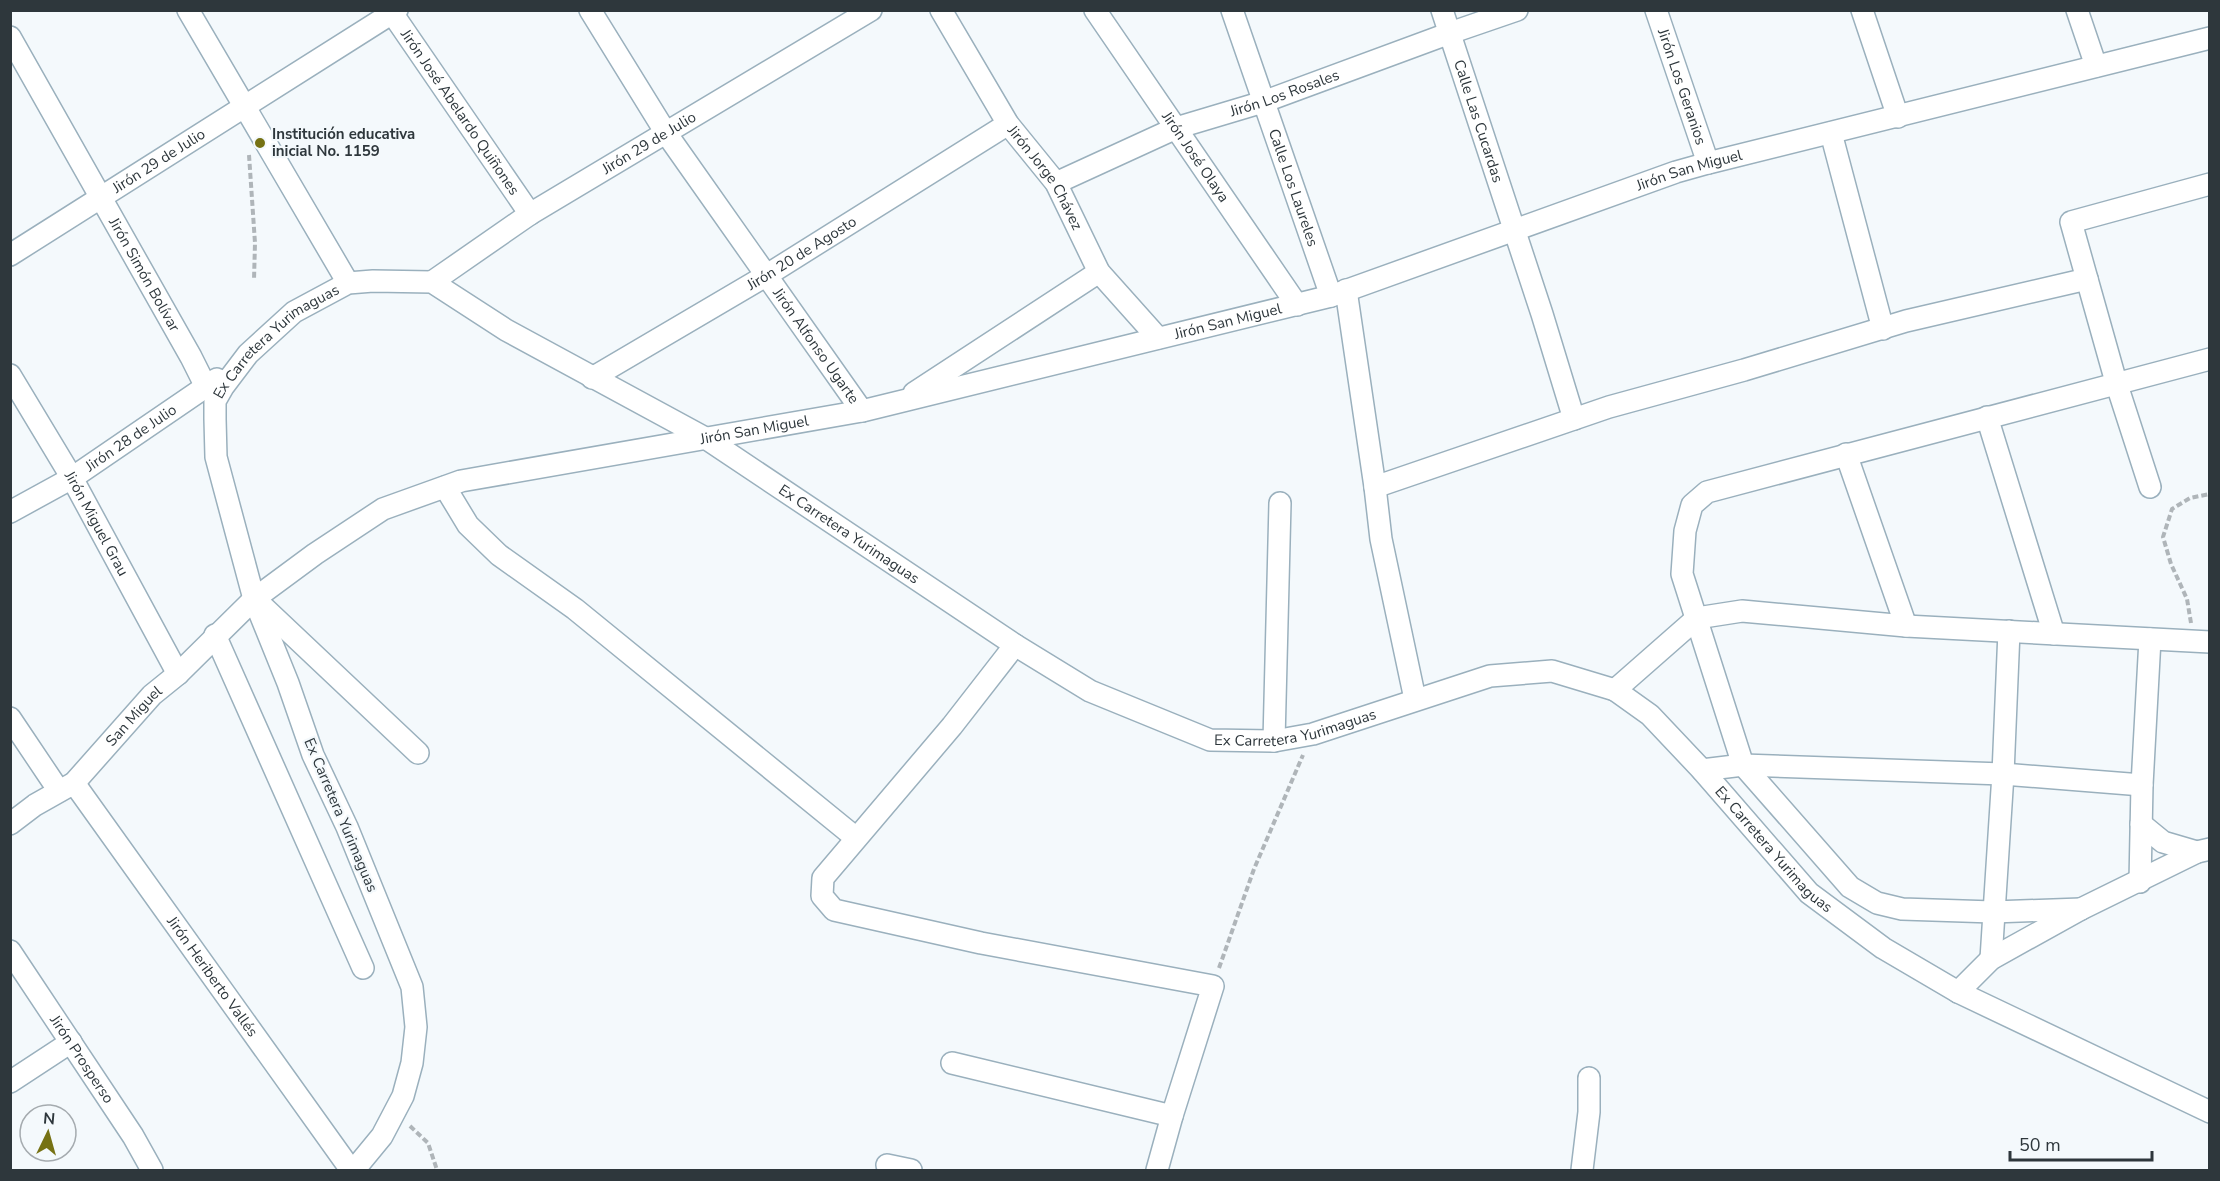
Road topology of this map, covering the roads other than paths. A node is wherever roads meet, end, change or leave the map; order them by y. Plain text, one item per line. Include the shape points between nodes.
1 (188, 10) edge
2 (590, 10) edge
3 (871, 10) edge
4 (941, 10) edge
5 (1095, 10) edge
6 (1232, 10) edge
7 (1442, 10) edge
8 (1517, 10) edge
9 (1656, 10) edge
10 (1862, 10) edge
11 (2077, 10) edge
12 (393, 12) edge
13 (1450, 33) junction
14 (10, 37) edge
15 (2210, 38) edge
16 (2096, 66) junction
17 (1263, 102) junction
18 (245, 105) junction
19 (1898, 117) junction
20 (1008, 124) junction
21 (1176, 128) junction
22 (666, 133) junction
23 (1831, 133) junction
24 (1708, 163) junction
25 (1056, 183) junction
26 (2210, 184) edge
27 (101, 199) junction
28 (531, 214) junction
29 (1515, 231) junction
30 (10, 255) edge
31 (1099, 272) junction
32 (767, 274) junction
33 (2087, 279) junction
34 (432, 282) junction
35 (348, 283) junction
36 (1339, 293) junction
37 (1297, 305) junction
38 (1883, 329) junction
39 (1158, 338) junction
40 (248, 354) junction
41 (2210, 359) edge
42 (10, 375) edge
43 (592, 378) junction
44 (2116, 382) junction
45 (206, 387) junction
46 (900, 402) junction
47 (862, 411) junction
48 (1987, 417) junction
49 (1574, 419) junction
50 (707, 440) junction
51 (1846, 454) junction
52 (72, 478) junction
53 (445, 487) junction
54 (1375, 487) junction
55 (2150, 487) dead end
56 (1280, 503) dead end
57 (10, 512) edge
58 (254, 599) junction
59 (1697, 618) junction
60 (1906, 626) junction
61 (2009, 631) junction
62 (2054, 634) junction
63 (215, 635) junction
64 (2150, 639) junction
65 (2199, 642) edge
66 (1015, 645) junction
67 (178, 674) junction
68 (1616, 690) junction
69 (1415, 699) junction
70 (10, 717) edge
71 (1274, 741) junction
72 (418, 753) dead end
73 (1743, 765) junction
74 (1702, 770) junction
75 (2003, 774) junction
76 (2142, 785) junction
77 (67, 787) junction
78 (10, 824) edge
79 (2141, 824) junction
80 (856, 838) junction
81 (2203, 851) edge
82 (2140, 882) junction
83 (2081, 909) junction
84 (1993, 912) junction
85 (10, 951) edge
86 (1991, 959) junction
87 (363, 969) dead end
88 (1958, 992) junction
89 (71, 1042) junction
90 (951, 1064) dead end
91 (1589, 1078) dead end
92 (10, 1082) edge
93 (2210, 1112) edge
94 (1172, 1116) junction
95 (887, 1165) dead end
96 (152, 1170) edge
97 (352, 1170) edge
98 (911, 1170) edge
99 (1157, 1170) edge
100 (1582, 1170) edge

1 - 18 street
2 - 22 street, Jirón Alfonso Ugarte
3 - 22 street, Jirón 29 de Julio
4 - 20 street, Jirón Jorge Chávez
5 - 21 street, Jirón José Olaya
6 - 17 street, Calle Los Laureles
7 - 13 street, Calle Las Cucardas
8 - 13 street, Jirón Los Rosales
9 - 24 street, Jirón Los Geranios
10 - 19 street
11 - 16 street
12 - 18 street, Jirón 29 de Julio
12 - 28 street, Jirón José Abelardo Quiñones
13 - 17 street, Jirón Los Rosales
13 - 29 street, Calle Las Cucardas
14 - 27 street, Jirón Simón Bolívar
15 - 16 street, Jirón San Miguel
16 - 19 street, Jirón San Miguel
17 - 21 street, Jirón Los Rosales
17 - 36 street, Calle Los Laureles
18 - 27 street, Jirón 29 de Julio
18 - 35 street
19 - 23 street, Jirón San Miguel
20 - 25 street, Jirón Jorge Chávez
20 - 32 street, Jirón 20 de Agosto
21 - 25 street, Jirón Los Rosales
21 - 37 street, Jirón José Olaya
22 - 28 street, Jirón 29 de Julio
22 - 32 street, Jirón Alfonso Ugarte
23 - 24 street, Jirón San Miguel
23 - 38 street
24 - 29 street, Jirón San Miguel
25 - 31 street, Jirón Jorge Chávez
26 - 33 street via 2072,222
27 - 30 street, Jirón 29 de Julio
27 - 45 street, Jirón Simón Bolívar
28 - 34 street, Jirón 29 de Julio
29 - 36 street, Jirón San Miguel
29 - 49 street, Calle Las Cucardas
31 - 39 street, Jirón Jorge Chávez
31 - 46 street
32 - 43 street, Jirón 20 de Agosto
32 - 47 street, Jirón Alfonso Ugarte
33 - 38 street
33 - 44 street
34 - 35 street, Ex Carretera Yurimaguas
34 - 43 street, Ex Carretera Yurimaguas via 506,330
35 - 40 street, Ex Carretera Yurimaguas via 294,312
36 - 37 street, Jirón San Miguel
36 - 54 street, Calle Los Laureles
37 - 39 street, Jirón San Miguel
38 - 49 street
39 - 46 street, Jirón San Miguel
40 - 45 street, Jirón 28 de Julio
40 - 58 street, Ex Carretera Yurimaguas via 215,401 215,419 216,457
41 - 44 street
42 - 52 street, Jirón Miguel Grau
43 - 50 street, Ex Carretera Yurimaguas
44 - 48 street
44 - 55 street
45 - 52 street, Jirón 28 de Julio
46 - 47 street, Jirón San Miguel
47 - 50 street, Jirón San Miguel
48 - 51 street
48 - 62 street
49 - 54 street
50 - 53 street, Jirón San Miguel via 461,481
50 - 66 street, Ex Carretera Yurimaguas
51 - 59 street via 1707,492 1692,505 1685,531 1683,574
51 - 60 street
52 - 57 street, Jirón 28 de Julio
52 - 67 street, Jirón Miguel Grau
53 - 58 street, Jirón San Miguel via 383,509
53 - 80 street via 468,525 499,555 575,609
54 - 69 street, Calle Los Laureles via 1381,539
56 - 71 street
58 - 63 street, San Miguel
58 - 72 street
58 - 97 street, Ex Carretera Yurimaguas via 313,754 412,987 416,1027 403,1095 382,1136
59 - 60 street via 1742,611
59 - 68 street
59 - 73 street
60 - 61 street
61 - 62 street
61 - 75 street
62 - 64 street
63 - 67 street, San Miguel
63 - 87 street
64 - 65 street
64 - 76 street
66 - 71 street, Ex Carretera Yurimaguas via 1090,691 1210,740
66 - 80 street
67 - 77 street, San Miguel via 152,695
68 - 69 street, Ex Carretera Yurimaguas via 1552,671 1490,676
68 - 74 street, Ex Carretera Yurimaguas via 1650,715
69 - 71 street, Ex Carretera Yurimaguas via 1312,734
70 - 77 street, Jirón Heriberto Vallés
73 - 74 street
73 - 75 street
73 - 84 street via 1850,886 1877,903 1902,909
74 - 88 street, Ex Carretera Yurimaguas via 1809,893 1882,948
75 - 76 street
75 - 84 street
76 - 79 street
77 - 78 street, San Miguel
77 - 97 street, Jirón Heriberto Vallés
79 - 81 street via 2163,842
79 - 82 street
80 - 94 street via 823,878 822,896 834,910 981,943 1213,986
81 - 82 street
82 - 83 street
83 - 84 street
83 - 86 street
84 - 86 street
85 - 89 street, Jirón Prosperso
86 - 88 street
88 - 93 street, Ex Carretera Yurimaguas
89 - 92 street
89 - 96 street, Jirón Prosperso
90 - 94 street
91 - 100 street
94 - 99 street
95 - 98 street

